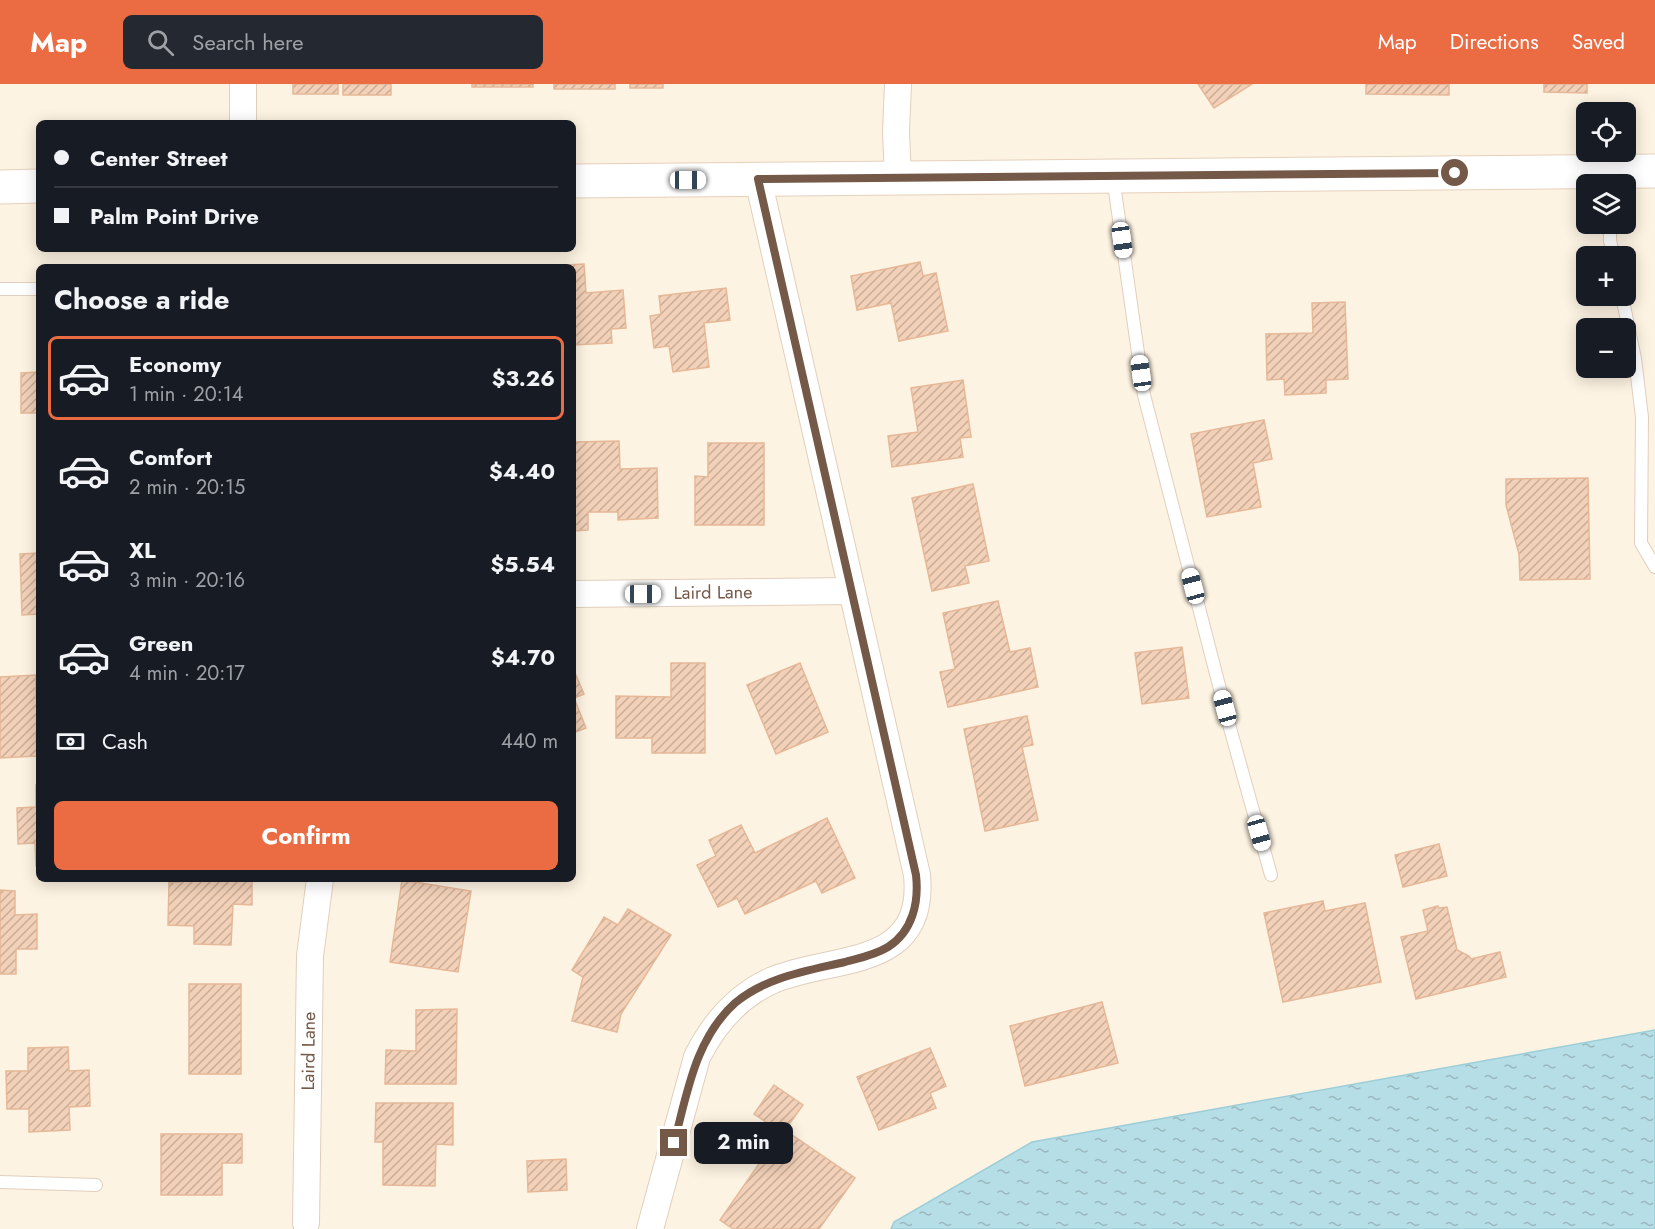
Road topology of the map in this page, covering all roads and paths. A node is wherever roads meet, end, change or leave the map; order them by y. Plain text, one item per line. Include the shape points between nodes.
1 (243, 84) edge
2 (898, 84) edge
3 (243, 120) edge
4 (1655, 171) edge
5 (1636, 174) edge
6 (1113, 176) junction
7 (898, 178) junction
8 (1576, 178) edge
9 (758, 179) junction
10 (576, 181) edge
11 (36, 186) edge
12 (0, 187) edge
13 (0, 289) edge
14 (36, 289) edge
15 (1624, 306) edge
16 (1655, 567) edge
17 (852, 591) junction
18 (576, 594) edge
19 (1271, 875) dead end
20 (320, 882) edge
21 (0, 1182) edge
22 (96, 1185) dead end
23 (306, 1223) dead end
24 (650, 1229) edge

1 - 3 street
2 - 7 street
4 - 5 street
6 - 7 street
6 - 8 street
6 - 19 lane via 1144,395
7 - 9 street
9 - 10 street
9 - 17 street
11 - 12 street
13 - 14 lane
15 - 16 lane via 1642,417 1641,543
17 - 18 street, Laird Lane
17 - 24 street via 916,875 914,914 889,947 870,956 774,980 736,1003 720,1019 697,1057
20 - 23 street, Laird Lane via 310,956
21 - 22 lane

